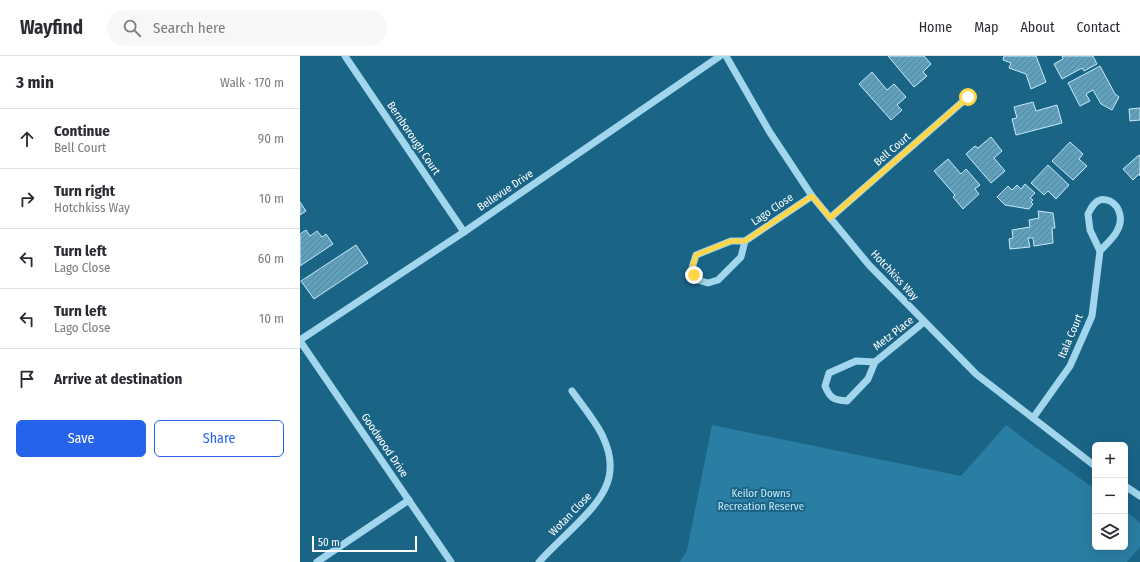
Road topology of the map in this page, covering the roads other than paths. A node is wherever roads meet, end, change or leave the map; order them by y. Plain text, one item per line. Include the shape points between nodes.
1 (345, 56) edge
2 (720, 56) edge
3 (726, 56) edge
4 (968, 97) dead end
5 (812, 196) junction
6 (830, 218) junction
7 (464, 232) junction
8 (745, 241) junction
9 (1100, 251) junction
10 (924, 322) junction
11 (300, 341) edge
12 (875, 362) junction
13 (572, 391) dead end
14 (1033, 418) junction
15 (1092, 464) edge
16 (1128, 488) edge
17 (1140, 496) edge
18 (409, 500) junction
19 (317, 562) edge
20 (451, 562) edge
21 (539, 562) edge

1 - 7 street, Bernborough Court
2 - 7 street, Bellevue Drive
3 - 5 street, Hotchkiss Way via 769,132
4 - 6 street, Bell Court
5 - 6 street, Hotchkiss Way
5 - 8 street, Lago Close
6 - 10 street, Hotchkiss Way
7 - 11 street, Bellevue Drive
8 - 8 street, Lago Close via 741,257 718,280 708,283 698,280 694,275 692,268 696,255 731,241
9 - 9 street via 1090,230 1088,214 1093,204 1107,200 1115,204 1120,212 1120,218 1117,231
9 - 14 street, Itala Court via 1092,316 1070,366
10 - 12 street, Metz Place
10 - 14 street, Hotchkiss Way via 976,374
11 - 18 street, Goodwood Drive
12 - 12 street, Metz Place via 868,379 847,401 836,400 829,395 825,386 829,373 856,361
13 - 21 street, Wotan Close via 603,435 611,461 608,481 601,497 589,512
14 - 15 street, Hotchkiss Way
16 - 17 street
18 - 19 street
18 - 20 street, Goodwood Drive

